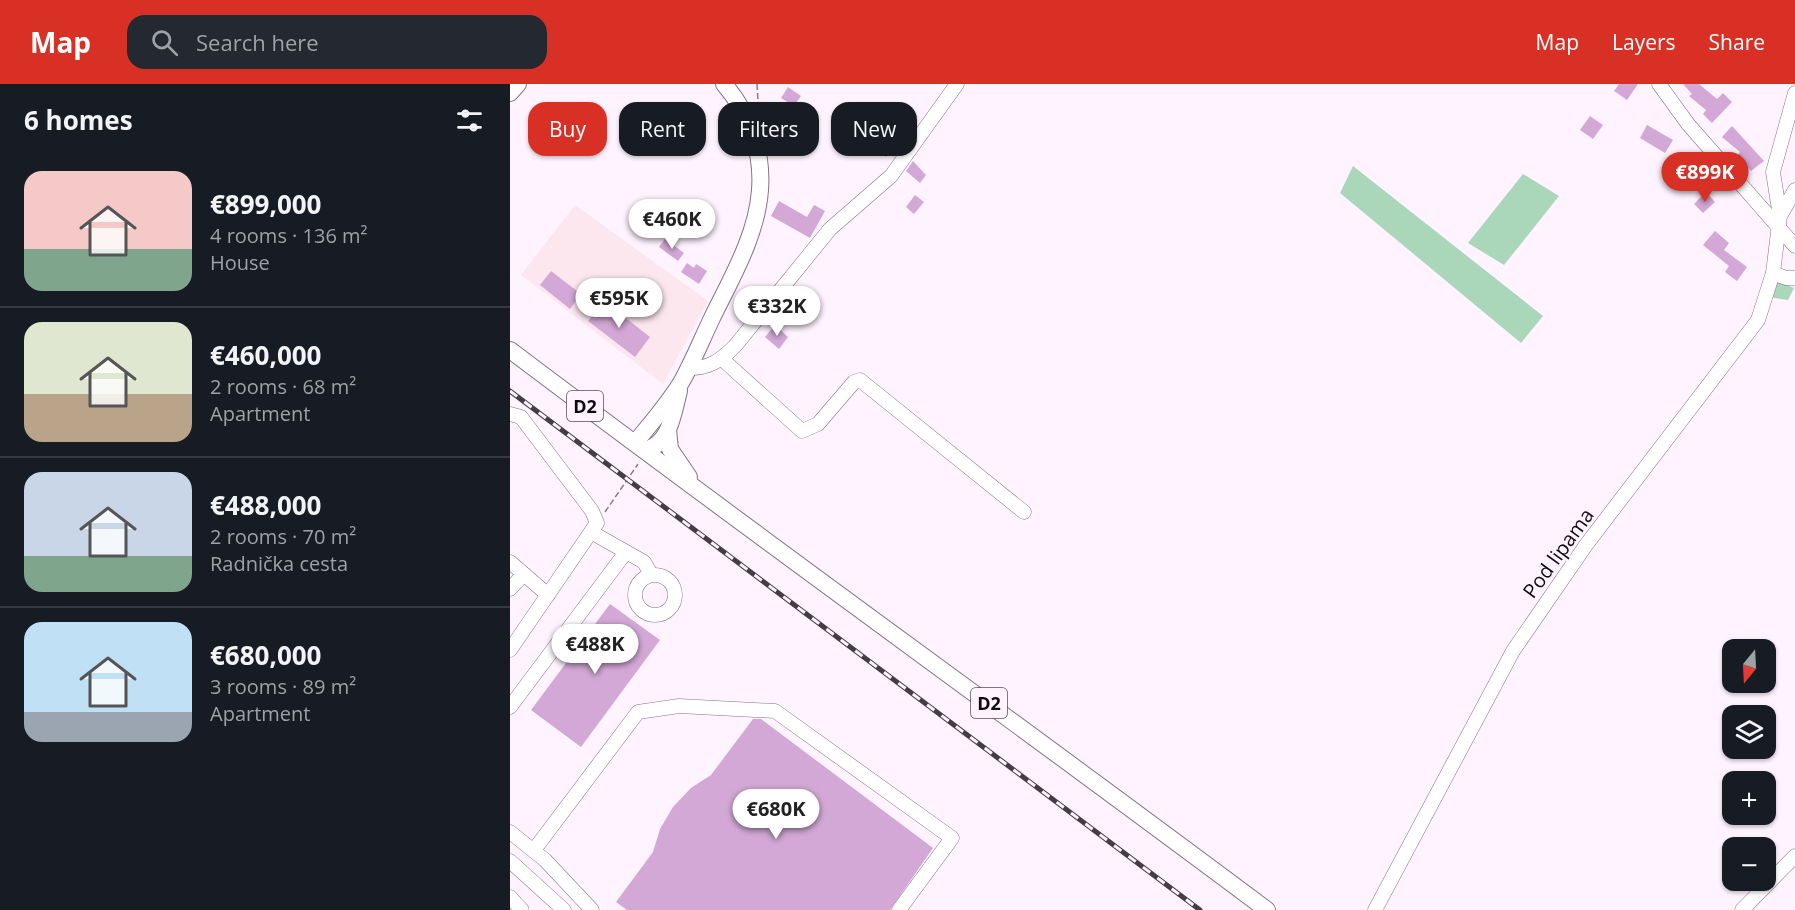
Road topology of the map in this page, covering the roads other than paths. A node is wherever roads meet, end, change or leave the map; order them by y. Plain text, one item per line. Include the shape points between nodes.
1 (518, 84) edge
2 (724, 84) edge
3 (957, 84) edge
4 (1659, 84) edge
5 (510, 93) edge
6 (1795, 93) edge
7 (1795, 190) edge
8 (1779, 223) junction
9 (1795, 246) edge
10 (1773, 273) junction
11 (1795, 278) edge
12 (510, 350) edge
13 (722, 359) junction
14 (685, 375) junction
15 (512, 414) edge
16 (668, 430) junction
17 (639, 446) junction
18 (709, 500) junction
19 (1024, 512) dead end
20 (594, 527) junction
21 (626, 552) junction
22 (510, 562) edge
23 (524, 574) junction
24 (651, 574) dead end
25 (510, 589) edge
26 (548, 595) junction
27 (510, 650) edge
28 (510, 707) edge
29 (510, 832) edge
30 (534, 850) junction
31 (1795, 856) edge
32 (510, 861) edge
33 (510, 897) edge
34 (522, 910) edge
35 (564, 910) edge
36 (592, 910) edge
37 (899, 910) edge
38 (1267, 910) edge
39 (1374, 910) edge
40 (1742, 910) edge

1 - 5 main road
2 - 14 main road via 749,121 760,167 760,191 746,245
3 - 13 street via 891,176 830,229
4 - 8 street via 1688,124
6 - 8 street via 1773,172
7 - 8 street
8 - 9 street
8 - 10 street, Pod lipama
10 - 11 street
10 - 39 street, Pod lipama via 1758,320 1586,545 1513,651
12 - 17 main road, D2
13 - 14 street
13 - 19 street via 802,431 818,424 860,380
14 - 16 main road
14 - 17 main road
15 - 20 street via 521,417 592,511
16 - 17 main road via 660,443
16 - 18 main road via 674,456
17 - 18 main road, D2
18 - 38 main road, D2
20 - 21 street
20 - 26 street
21 - 24 street via 644,562
21 - 28 street
22 - 23 street
23 - 25 street
23 - 26 street
26 - 27 street
29 - 30 street
30 - 36 street
30 - 37 street via 578,781 644,709 679,706 775,711 952,838
31 - 40 street
32 - 35 street
33 - 34 street

